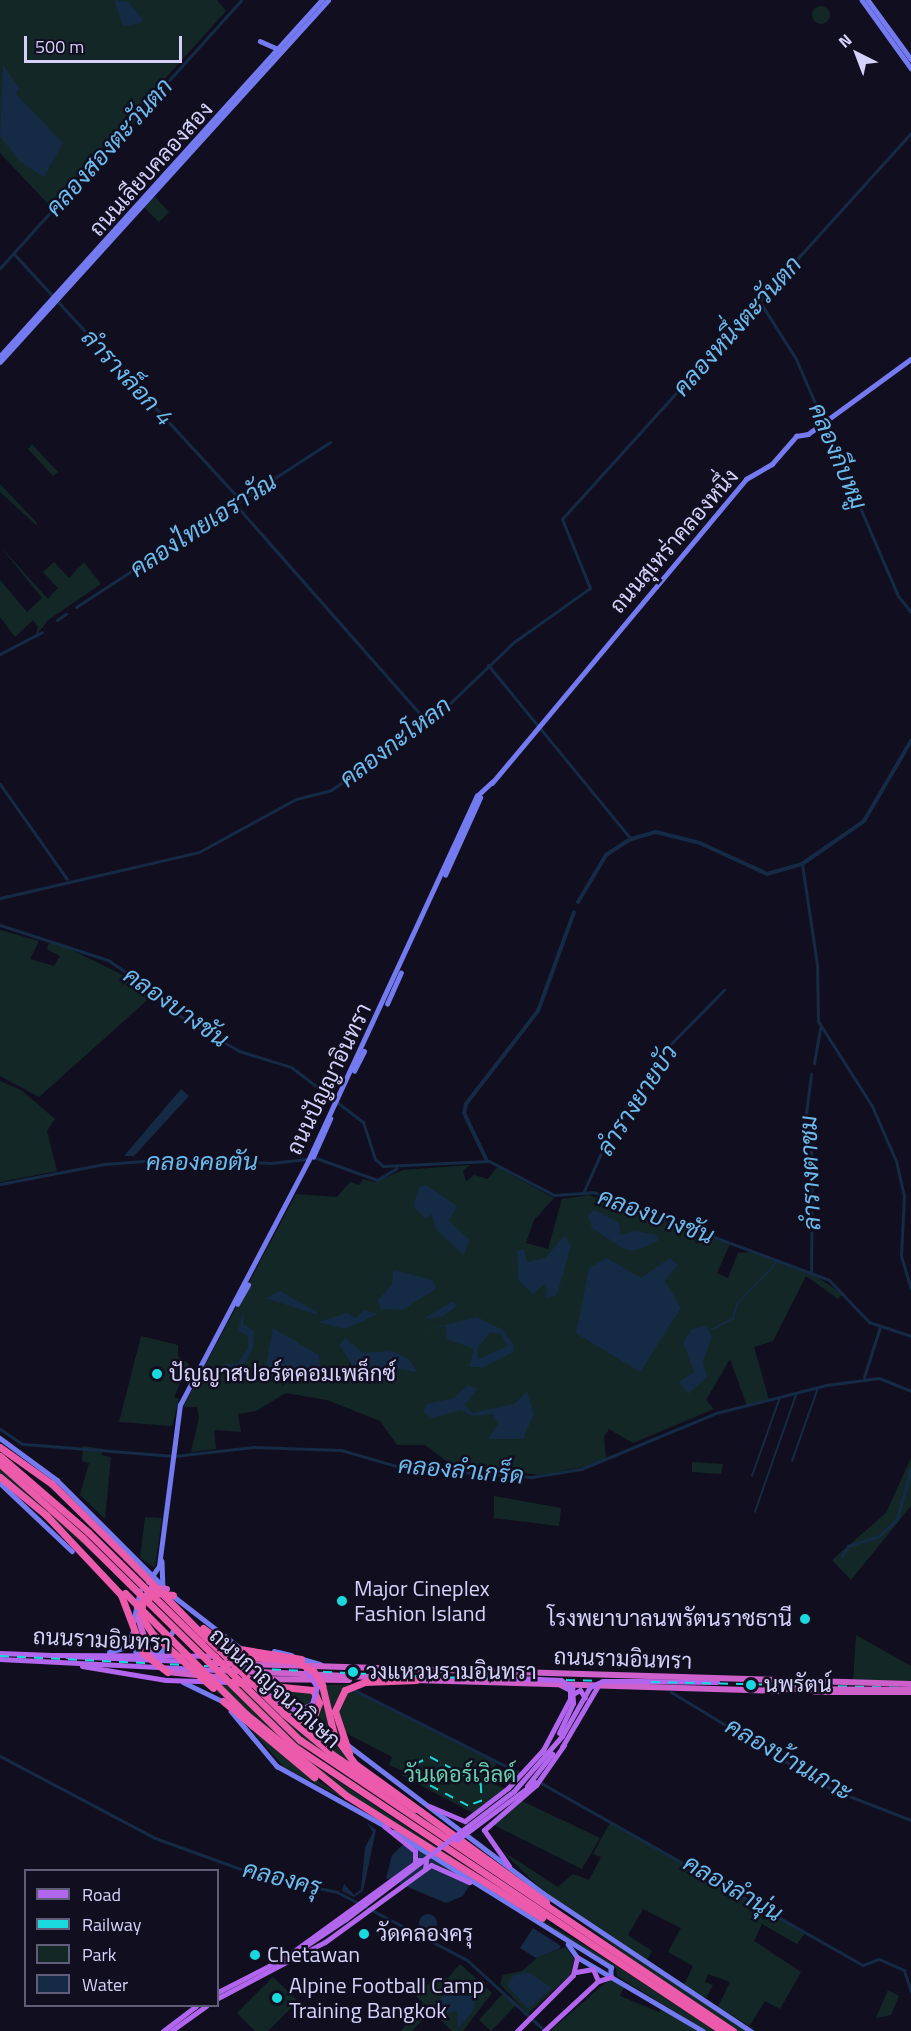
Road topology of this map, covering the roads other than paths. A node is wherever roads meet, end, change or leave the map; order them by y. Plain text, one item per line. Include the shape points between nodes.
1 (322, 0) edge
2 (328, 0) edge
3 (862, 0) edge
4 (869, 4) edge
5 (878, 18) junction
6 (260, 41) dead end
7 (278, 49) junction
8 (911, 59) edge
9 (911, 68) edge
10 (226, 109) junction
11 (0, 356) edge
12 (911, 359) edge
13 (0, 362) edge
14 (479, 797) joint
15 (0, 1438) edge
16 (0, 1447) edge
17 (0, 1456) edge
18 (0, 1464) edge
19 (0, 1477) edge
20 (0, 1484) edge
21 (166, 1509) junction
22 (46, 1515) junction
23 (72, 1551) dead end
24 (81, 1552) junction
25 (140, 1563) junction
26 (158, 1569) junction
27 (148, 1570) junction
28 (153, 1575) junction
29 (141, 1590) junction
30 (167, 1591) junction
31 (123, 1594) junction
32 (183, 1605) junction
33 (137, 1607) junction
34 (198, 1618) junction
35 (136, 1620) junction
36 (133, 1630) junction
37 (109, 1652) junction
38 (0, 1653) edge
39 (159, 1654) junction
40 (50, 1655) junction
41 (233, 1657) junction
42 (0, 1659) edge
43 (301, 1659) junction
44 (69, 1663) junction
45 (213, 1663) joint
46 (218, 1670) joint
47 (376, 1670) junction
48 (469, 1671) junction
49 (167, 1672) junction
50 (586, 1676) junction
51 (612, 1677) junction
52 (367, 1678) junction
53 (576, 1679) junction
54 (416, 1680) junction
55 (178, 1681) junction
56 (232, 1682) junction
57 (717, 1682) junction
58 (549, 1683) junction
59 (586, 1684) junction
60 (606, 1684) junction
61 (820, 1684) junction
62 (861, 1685) junction
63 (741, 1686) junction
64 (911, 1688) edge
65 (820, 1692) junction
66 (860, 1694) junction
67 (571, 1695) junction
68 (223, 1701) joint
69 (585, 1702) junction
70 (285, 1715) junction
71 (247, 1720) junction
72 (336, 1733) junction
73 (298, 1744) junction
74 (564, 1745) junction
75 (543, 1750) junction
76 (552, 1754) junction
77 (429, 1806) junction
78 (474, 1815) junction
79 (496, 1819) junction
80 (384, 1826) joint
81 (487, 1826) junction
82 (403, 1837) junction
83 (461, 1840) junction
84 (448, 1843) junction
85 (415, 1848) junction
86 (415, 1863) junction
87 (439, 1863) junction
88 (509, 1866) junction
89 (425, 1869) junction
90 (473, 1882) junction
91 (383, 1887) junction
92 (390, 1895) junction
93 (348, 1920) junction
94 (573, 1924) junction
95 (571, 1933) junction
96 (562, 1938) junction
97 (581, 1949) junction
98 (577, 1956) junction
99 (289, 1958) junction
100 (575, 1973) junction
101 (610, 1977) junction
102 (598, 1981) junction
103 (219, 1992) edge
104 (219, 1997) edge
105 (195, 2007) edge
106 (205, 2007) edge
107 (163, 2031) edge
108 (171, 2031) edge
109 (517, 2031) edge
110 (544, 2031) edge
111 (704, 2031) edge
112 (722, 2031) edge
113 (733, 2031) edge
114 (751, 2031) edge

1 - 7 main road, ถนนเลียบคลองสอง
2 - 10 main road, ถนนเลียบคลองสอง
3 - 4 main road
4 - 5 main road
5 - 8 main road
5 - 9 main road
6 - 7 main road
7 - 10 main road, ถนนเลียบคลองสอง
10 - 11 main road, ถนนเลียบคลองสอง
10 - 13 main road, ถนนเลียบคลองสอง
12 - 14 main road, ถนนสุเหร่าคลองหนึ่ง via 829,419 796,436 775,462 746,479
14 - 21 main road, ถนนปัญญาอินทรา via 310,1161 180,1405
15 - 25 main road via 57,1480
16 - 30 highway, bridge via 52,1484 126,1557
17 - 73 highway, ถนนกาญจนาภิเษก, bridge via 88,1532
18 - 73 highway, ถนนกาญจนาภิเษก, bridge
19 - 22 highway
20 - 23 main road
21 - 26 main road, ถนนปัญญาอินทรา
21 - 30 main road, ถนนปัญญาอินทรา
22 - 24 highway
22 - 31 highway
24 - 31 highway
24 - 36 highway via 124,1604
25 - 27 main road
25 - 29 main road
26 - 27 main road
26 - 28 main road
27 - 28 main road
28 - 29 main road
28 - 30 main road
29 - 33 highway
29 - 35 main road
30 - 32 main road
30 - 33 highway via 152,1588
30 - 43 highway, bridge via 228,1647
30 - 70 highway, bridge
30 - 71 highway, bridge via 143,1602 140,1615 152,1633
31 - 49 highway, bridge via 143,1653
31 - 71 highway, bridge
32 - 34 main road
32 - 35 main road via 162,1652 134,1650
33 - 35 highway
34 - 39 main road via 184,1616 170,1648
34 - 43 main road via 240,1647
35 - 36 main road
35 - 49 highway, bridge via 146,1651
36 - 37 main road via 127,1647
37 - 39 main road
37 - 40 main road
38 - 40 main road, ถนนรามอินทรา
39 - 41 main road
40 - 45 main road, ถนนรามอินทรา
41 - 56 main road, bridge via 300,1666 317,1687 314,1702 304,1709
41 - 72 highway, bridge via 296,1661 313,1671 322,1685
42 - 44 main road, ถนนรามอินทรา
43 - 47 main road
44 - 46 main road, ถนนรามอินทรา
44 - 55 main road
45 - 47 highway, ถนนรามอินทรา
46 - 52 highway, ถนนรามอินทรา
47 - 48 highway, ถนนรามอินทรา
48 - 53 highway, ถนนรามอินทรา
48 - 76 main road, bridge via 561,1680 572,1688 573,1703
49 - 52 highway via 327,1682
50 - 51 highway, ถนนรามอินทรา
50 - 53 highway, ถนนรามอินทรา
50 - 59 highway
51 - 57 highway, ถนนรามอินทรา
51 - 60 highway
52 - 54 highway, ถนนรามอินทรา
53 - 58 highway, ถนนรามอินทรา
53 - 59 highway, ถนนรามอินทรา
54 - 58 highway, ถนนรามอินทรา
54 - 72 highway via 350,1686 336,1705
55 - 56 main road
55 - 68 main road via 205,1688
56 - 70 highway via 304,1686 316,1693 314,1716 301,1720
57 - 63 highway, ถนนรามอินทรา
57 - 84 main road, bridge via 603,1681 590,1687 562,1736 526,1779
58 - 67 main road via 567,1688
59 - 60 highway, ถนนรามอินทรา
60 - 63 highway, ถนนรามอินทรา
60 - 69 main road
61 - 62 highway, ถนนรามอินทรา
61 - 63 highway, ถนนรามอินทรา
61 - 65 highway
62 - 64 highway, ถนนรามอินทรา
62 - 66 highway via 855,1688
63 - 64 highway, ถนนรามอินทรา, bridge
63 - 65 highway, ถนนรามอินทรา
64 - 66 highway, ถนนรามอินทรา
65 - 66 highway, ถนนรามอินทรา
67 - 69 main road via 580,1690
67 - 75 main road
68 - 71 highway
69 - 74 main road
70 - 83 highway via 333,1755
71 - 80 main road via 282,1769
71 - 82 highway via 298,1767 348,1796
72 - 77 main road
72 - 83 highway via 349,1759
73 - 94 highway, ถนนกาญจนาภิเษก
73 - 95 highway, ถนนกาญจนาภิเษก
74 - 79 main road via 536,1785
74 - 83 main road, bridge via 535,1782
75 - 78 main road
75 - 84 main road, bridge via 517,1784
76 - 79 main road
76 - 83 main road, bridge via 521,1790
77 - 78 main road via 461,1821
77 - 88 main road
78 - 81 main road via 474,1823
79 - 81 main road
80 - 82 main road
81 - 88 main road via 484,1837
82 - 85 main road
82 - 90 highway
83 - 93 main road, bridge
83 - 94 highway
84 - 93 main road, bridge
85 - 86 main road
85 - 87 main road
86 - 89 main road, bridge via 424,1859
86 - 91 main road, bridge
87 - 89 main road
87 - 90 main road
88 - 114 main road
89 - 92 main road
90 - 95 highway
90 - 96 main road
91 - 92 main road via 382,1894
91 - 99 main road
92 - 99 main road
93 - 99 main road
94 - 113 highway, ถนนกาญจนาภิเษก
95 - 112 highway, ถนนกาญจนาภิเษก
96 - 97 main road
96 - 98 main road
97 - 98 main road
97 - 101 main road via 613,1968
98 - 100 main road
98 - 101 main road
99 - 103 main road
99 - 104 main road
100 - 102 main road via 589,1968
100 - 109 main road
101 - 102 main road
101 - 111 main road
102 - 110 main road
105 - 107 main road
106 - 108 main road

